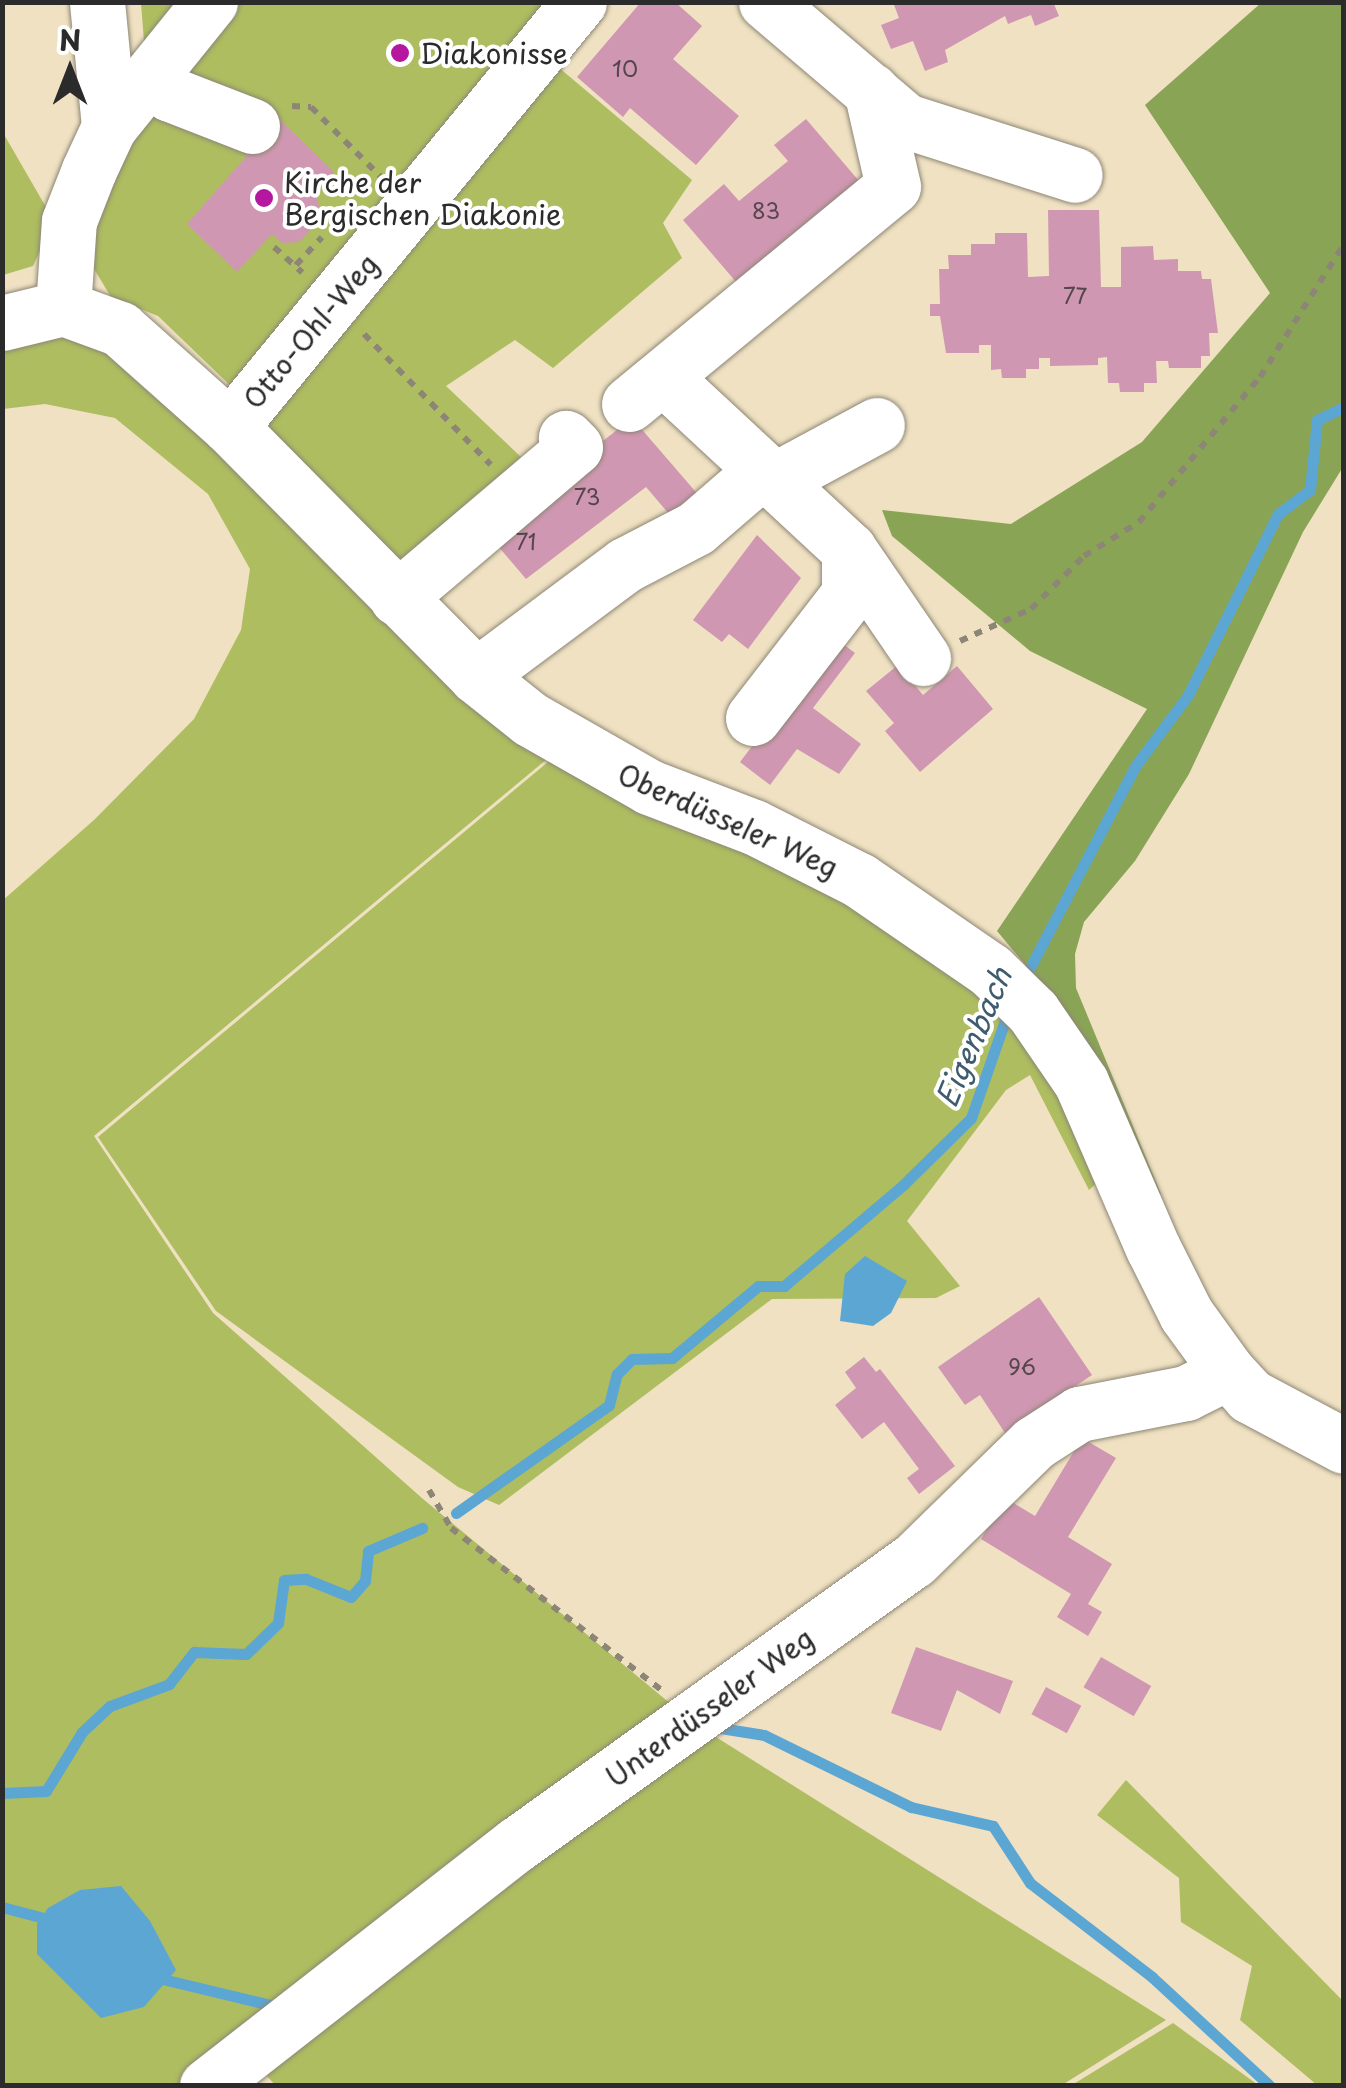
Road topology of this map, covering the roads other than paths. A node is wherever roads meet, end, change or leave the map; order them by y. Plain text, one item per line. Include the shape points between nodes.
1 (97, 2) edge
2 (210, 2) edge
3 (580, 2) edge
4 (766, 2) edge
5 (151, 78) junction
6 (871, 90) junction
7 (252, 126) road end
8 (110, 127) junction
9 (1076, 175) dead end
10 (62, 291) junction
11 (2, 323) edge
12 (877, 425) dead end
13 (230, 427) junction
14 (566, 438) dead end
15 (768, 476) junction
16 (849, 550) junction
17 (398, 598) junction
18 (923, 658) road end
19 (476, 676) junction
20 (753, 718) dead end
21 (1228, 1372) junction
22 (1344, 1446) edge
23 (208, 2086) edge

1 - 8 street
2 - 5 street
3 - 13 street, Otto-Ohl-Weg
4 - 6 street
5 - 7 street via 170,94
5 - 8 street
6 - 9 street via 906,120
6 - 15 street via 893,186 646,390
8 - 10 street via 69,221
10 - 11 street
10 - 13 street, Oberdüsseler Weg via 120,329
12 - 15 street
13 - 17 street, Oberdüsseler Weg
14 - 17 street via 575,447
15 - 16 street
15 - 19 street via 696,528 625,565
16 - 18 street
16 - 20 street via 849,594
17 - 19 street, Oberdüsseler Weg
19 - 21 street, Oberdüsseler Weg via 575,750 858,880 990,970 1034,1012 1081,1082 1186,1314
21 - 22 street, Oberdüsseler Weg via 1250,1396
21 - 23 street, Unterdüsseler Weg via 1186,1392 1079,1414 1034,1443 914,1561 517,1844

